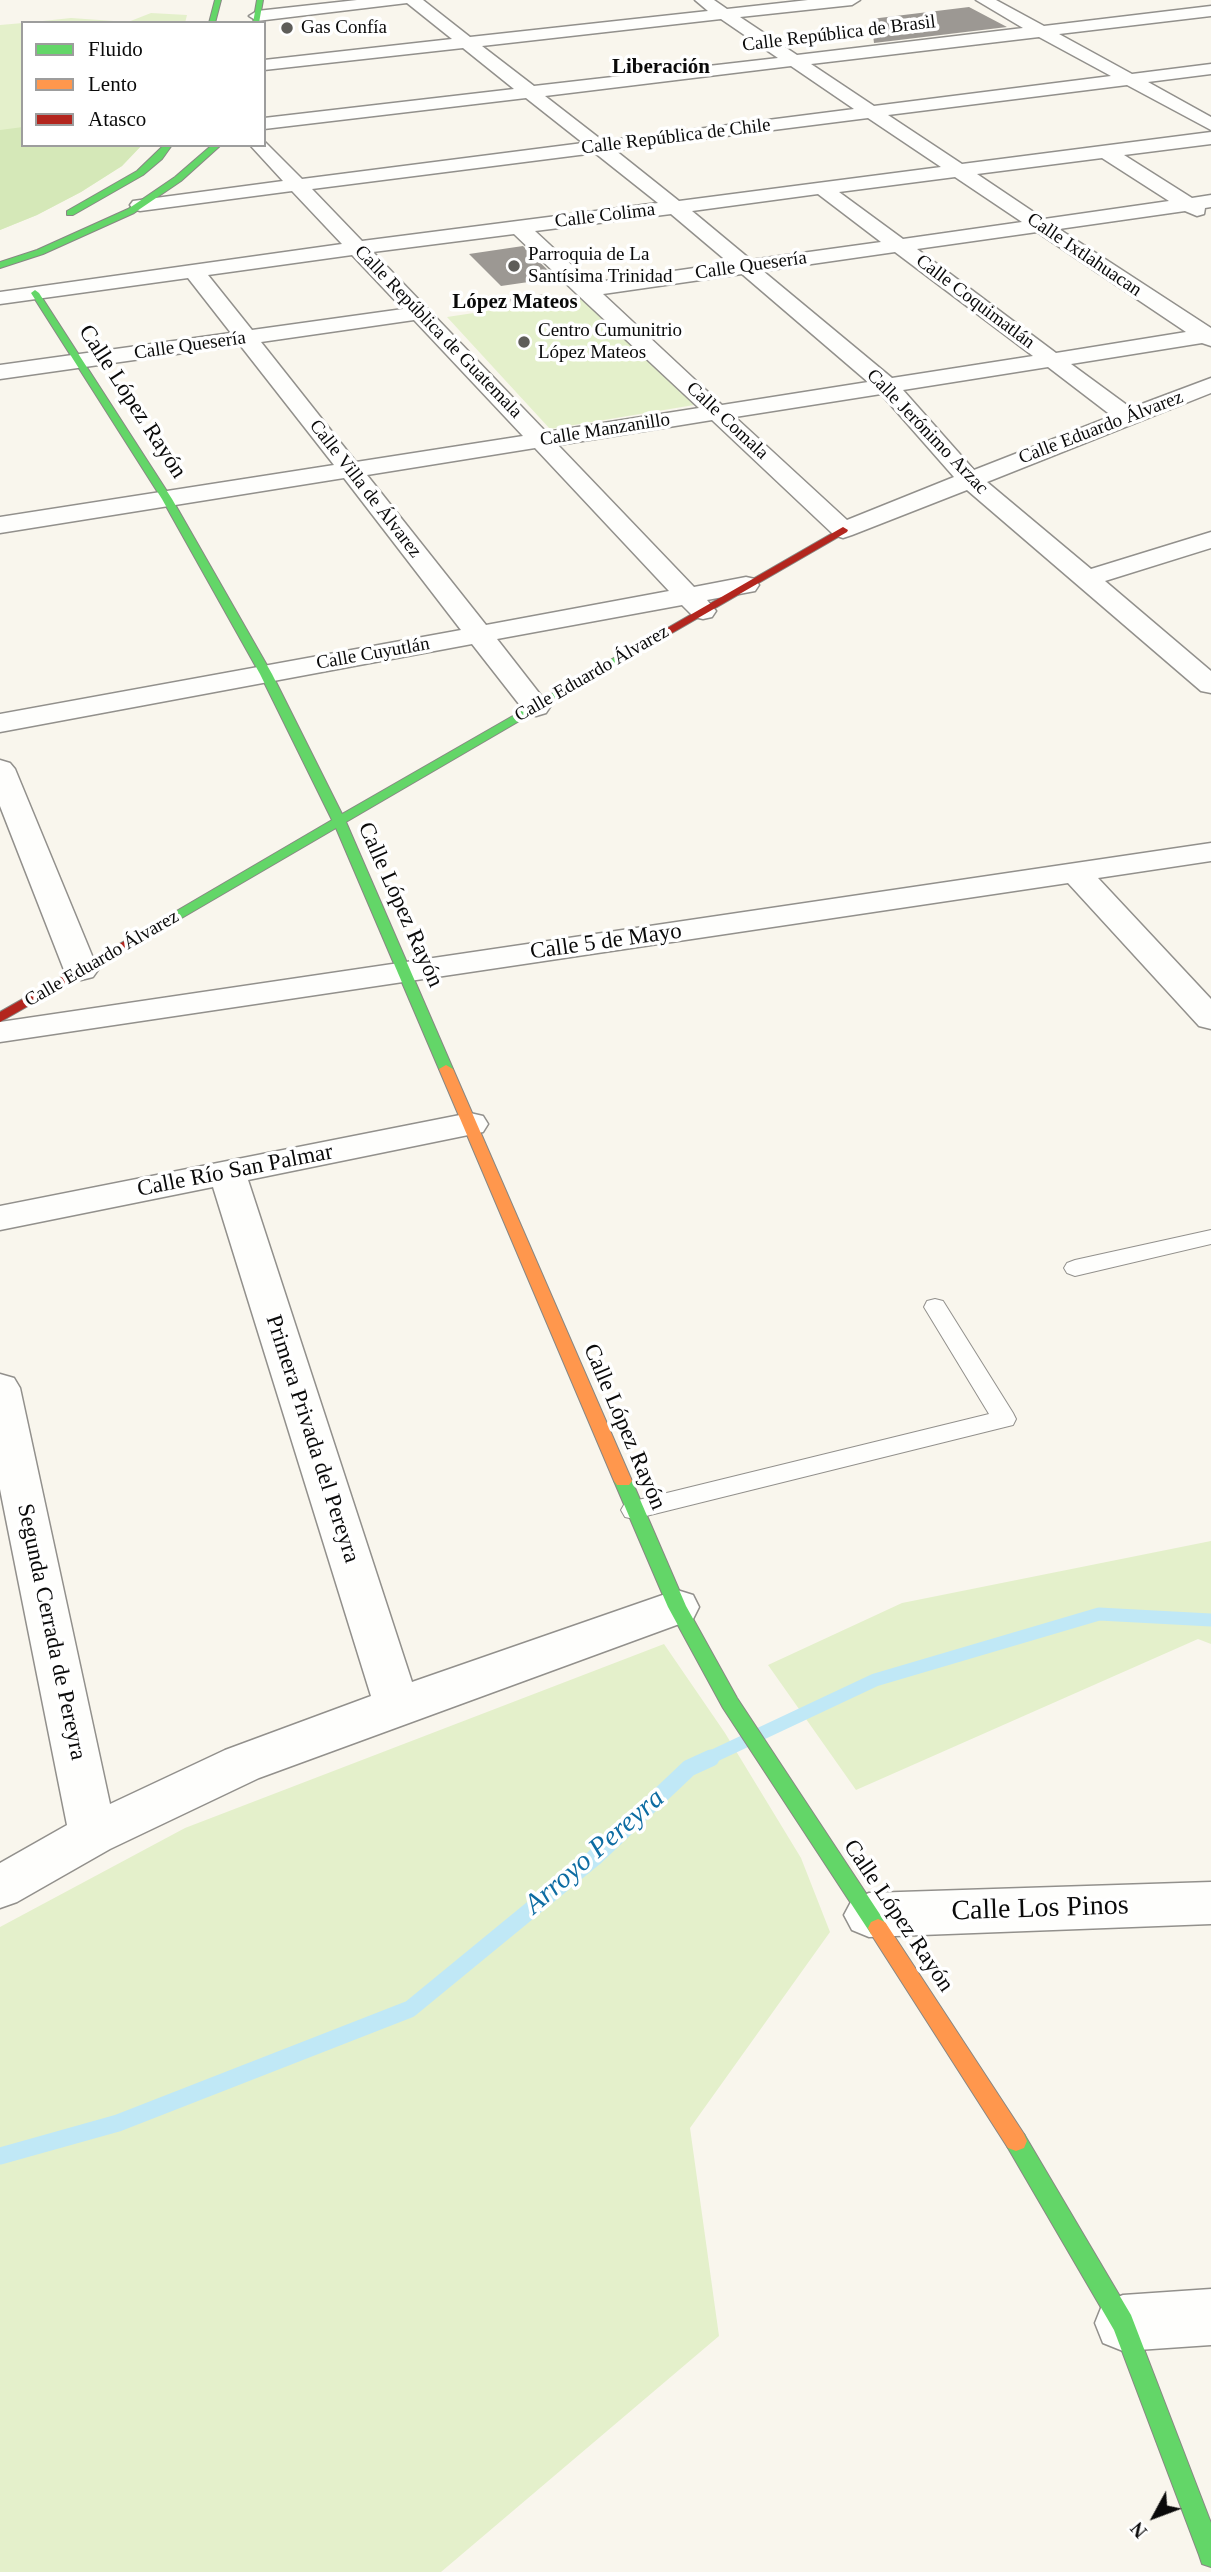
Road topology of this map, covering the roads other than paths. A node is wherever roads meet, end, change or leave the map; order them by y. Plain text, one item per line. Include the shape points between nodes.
1 (218, 0) edge
2 (401, 0) edge
3 (413, 0) edge
4 (703, 0) edge
5 (852, 0) edge
6 (984, 0) edge
7 (1211, 11) edge
8 (258, 13) edge
9 (724, 14) junction
10 (213, 21) edge
11 (1042, 31) junction
12 (467, 42) junction
13 (793, 61) junction
14 (266, 65) edge
15 (1211, 69) edge
16 (1130, 80) junction
17 (530, 92) junction
18 (871, 113) junction
19 (266, 124) edge
20 (1211, 124) edge
21 (1211, 138) edge
22 (166, 147) edge
23 (215, 147) edge
24 (262, 147) edge
25 (599, 147) junction
26 (1105, 152) junction
27 (957, 170) junction
28 (298, 185) junction
29 (822, 188) junction
30 (1211, 201) edge
31 (140, 205) junction
32 (1188, 205) junction
33 (675, 207) junction
34 (1211, 219) edge
35 (50, 222) dead end
36 (1040, 225) junction
37 (519, 227) junction
38 (899, 245) junction
39 (357, 248) junction
40 (0, 265) edge
41 (746, 267) junction
42 (194, 271) junction
43 (586, 290) junction
44 (34, 293) junction
45 (0, 298) edge
46 (420, 313) junction
47 (1209, 337) edge
48 (246, 338) junction
49 (1052, 360) junction
50 (79, 361) junction
51 (0, 372) edge
52 (887, 386) junction
53 (1205, 394) edge
54 (717, 412) junction
55 (1127, 416) junction
56 (540, 440) junction
57 (351, 470) junction
58 (969, 479) junction
59 (167, 499) junction
60 (0, 525) edge
61 (843, 530) junction
62 (1211, 540) edge
63 (1087, 579) junction
64 (746, 585) joint
65 (696, 603) junction
66 (480, 634) junction
67 (266, 674) junction
68 (1211, 685) edge
69 (536, 707) junction
70 (0, 723) edge
71 (0, 769) edge
72 (339, 821) junction
73 (1211, 852) edge
74 (1076, 873) junction
75 (81, 970) junction
76 (405, 972) junction
77 (0, 1017) edge
78 (1211, 1019) edge
79 (0, 1032) edge
80 (470, 1124) junction
81 (227, 1173) junction
82 (0, 1218) edge
83 (1211, 1237) edge
84 (1075, 1268) dead end
85 (935, 1307) dead end
86 (0, 1388) edge
87 (634, 1510) junction
88 (13, 1515) edge
89 (677, 1607) junction
90 (397, 1706) junction
91 (93, 1835) junction
92 (0, 1887) edge
93 (1211, 1903) edge
94 (869, 1914) junction
95 (1211, 2317) edge
96 (1122, 2323) junction
97 (1211, 2555) edge

1 - 10 street
2 - 8 street
3 - 12 street, Calle Jerónimo Arzac
4 - 9 street, Calle Ixtlahuacan
5 - 9 street
6 - 11 street
7 - 11 street, Calle República de Brasil
9 - 12 street
9 - 13 street, Calle Ixtlahuacan
11 - 13 street, Calle República de Brasil
11 - 16 street
12 - 14 street
12 - 17 street, Calle Jerónimo Arzac
13 - 17 street, Calle República de Brasil
13 - 18 street, Calle Ixtlahuacan
15 - 16 street, Calle República de Chile
16 - 18 street, Calle República de Chile
16 - 20 street
17 - 19 street, Calle República de Brasil
17 - 25 street, Calle Jerónimo Arzac
18 - 25 street, Calle República de Chile
18 - 27 street, Calle Ixtlahuacan
21 - 26 street, Calle Colima
22 - 35 street via 140,173
23 - 31 street via 178,180
24 - 28 street, Calle República de Guatemala
25 - 28 street, Calle República de Chile
25 - 33 street, Calle Jerónimo Arzac
26 - 27 street, Calle Colima
26 - 32 street
27 - 29 street, Calle Colima
27 - 36 street, Calle Ixtlahuacan
28 - 31 street, Calle República de Chile
28 - 39 street, Calle República de Guatemala
29 - 33 street, Calle Colima
29 - 38 street, Calle Coquimatlán
30 - 32 street, Calle Quesería
31 - 40 street via 91,231
32 - 34 street
32 - 36 street, Calle Quesería
33 - 37 street, Calle Colima
33 - 41 street, Calle Jerónimo Arzac
36 - 38 street, Calle Quesería
36 - 47 street, Calle Ixtlahuacan
37 - 39 street, Calle Colima
37 - 43 street, Calle Comala
38 - 41 street, Calle Quesería
38 - 49 street, Calle Coquimatlán
39 - 42 street, Calle Colima
39 - 46 street, Calle República de Guatemala
41 - 43 street, Calle Quesería
41 - 52 street, Calle Jerónimo Arzac
42 - 44 street, Calle Colima
42 - 48 street, Calle Villa de Álvarez
43 - 54 street, Calle Comala
44 - 45 street, Calle Colima
44 - 50 street, Calle López Rayón
46 - 48 street, Calle Quesería
46 - 56 street, Calle República de Guatemala
47 - 49 street, Calle Manzanillo
48 - 50 street, Calle Quesería
48 - 57 street, Calle Villa de Álvarez
49 - 52 street, Calle Manzanillo
49 - 55 street, Calle Coquimatlán
50 - 51 street, Calle Quesería
50 - 59 street, Calle López Rayón
52 - 54 street, Calle Manzanillo
52 - 58 street, Calle Jerónimo Arzac
53 - 55 street, Calle Eduardo Álvarez
54 - 56 street, Calle Manzanillo
54 - 61 street, Calle Comala
55 - 58 street, Calle Eduardo Álvarez
56 - 57 street, Calle Manzanillo
56 - 65 street, Calle República de Guatemala
57 - 59 street, Calle Manzanillo
57 - 66 street, Calle Villa de Álvarez
58 - 61 street, Calle Eduardo Álvarez
58 - 63 street, Calle Jerónimo Arzac
59 - 60 street, Calle Manzanillo
59 - 67 street, Calle López Rayón
61 - 64 street, Calle Eduardo Álvarez
62 - 63 street
63 - 68 street, Calle Jerónimo Arzac
64 - 65 street, Calle Cuyutlán
65 - 66 street, Calle Cuyutlán
65 - 69 street, Calle Eduardo Álvarez
66 - 67 street, Calle Cuyutlán
66 - 69 street, Calle Villa de Álvarez
67 - 70 street, Calle Cuyutlán
67 - 72 street, Calle López Rayón
69 - 72 street, Calle Eduardo Álvarez
71 - 75 street
72 - 75 street, Calle Eduardo Álvarez
72 - 76 street, Calle López Rayón
73 - 74 street, Calle 5 de Mayo
74 - 76 street, Calle 5 de Mayo
74 - 78 street
75 - 77 street, Calle Eduardo Álvarez
76 - 79 street, Calle 5 de Mayo
76 - 80 street, Calle López Rayón
80 - 81 street, Calle Río San Palmar
80 - 87 street, Calle López Rayón
81 - 82 street, Calle Río San Palmar
81 - 90 street, Primera Privada del Pereyra
83 - 84 lane
85 - 87 lane via 1003,1419
86 - 88 street, Segunda Cerrada de Pereyra
87 - 89 street, Calle López Rayón
88 - 91 street, Segunda Cerrada de Pereyra
89 - 90 street
89 - 94 street, Calle López Rayón via 730,1703
90 - 91 street via 242,1764
91 - 92 street
93 - 94 street, Calle Los Pinos
94 - 96 street, Calle López Rayón via 993,2102
95 - 96 street
96 - 97 street, Calle López Rayón

